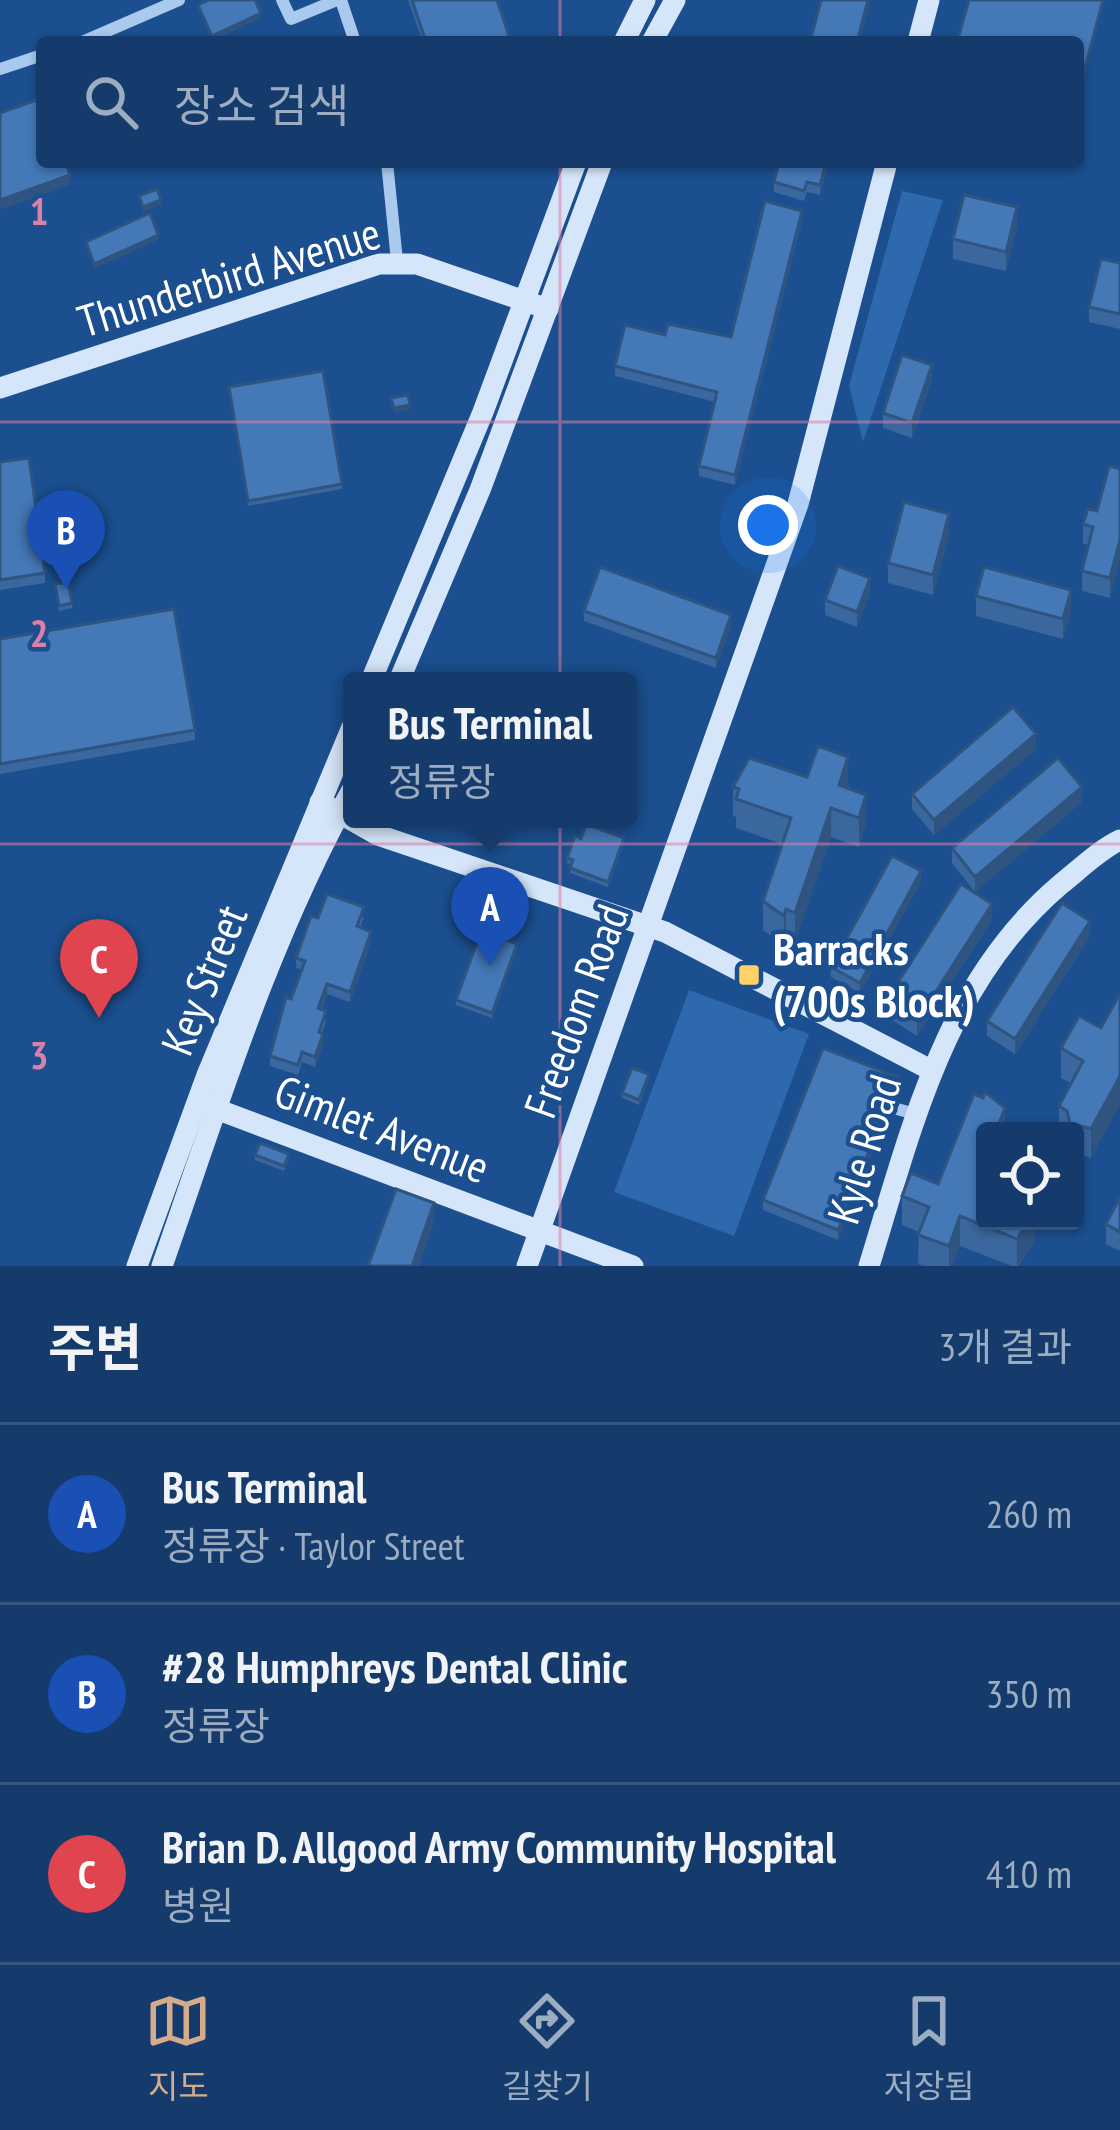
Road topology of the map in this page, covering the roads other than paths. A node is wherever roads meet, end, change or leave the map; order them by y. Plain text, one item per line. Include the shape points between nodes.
1 (179, 0) edge
2 (282, 0) edge
3 (339, 0) edge
4 (645, 0) edge
5 (675, 0) edge
6 (929, 0) edge
7 (96, 36) edge
8 (353, 36) edge
9 (627, 36) edge
10 (655, 36) edge
11 (920, 36) edge
12 (36, 58) edge
13 (0, 70) edge
14 (388, 168) edge
15 (574, 168) edge
16 (600, 168) edge
17 (885, 168) edge
18 (397, 261) junction
19 (524, 301) junction
20 (548, 310) junction
21 (0, 388) edge
22 (375, 672) edge
23 (403, 672) edge
24 (343, 759) edge
25 (343, 797) edge
26 (329, 808) junction
27 (343, 816) edge
28 (365, 828) edge
29 (1120, 840) edge
30 (649, 926) junction
31 (929, 1070) junction
32 (207, 1105) junction
33 (890, 1106) edge
34 (915, 1114) junction
35 (539, 1230) junction
36 (137, 1266) edge
37 (162, 1266) edge
38 (527, 1266) edge
39 (633, 1266) edge
40 (869, 1266) edge

1 - 7 street
2 - 3 street via 291,19
3 - 8 street
4 - 9 street
5 - 10 street
6 - 11 street
12 - 13 street
14 - 18 street
15 - 19 street
16 - 20 street
17 - 30 street, Freedom Road via 798,504
18 - 19 street, Thunderbird Avenue
18 - 21 street, Thunderbird Avenue
19 - 20 street, Thunderbird Avenue
19 - 22 street
20 - 23 street
24 - 26 street, Key Street
25 - 26 street, Key Street
26 - 27 street
26 - 32 street, Key Street
28 - 30 street
29 - 31 street, Kyle Road via 1010,932
30 - 31 street
30 - 35 street, Freedom Road
31 - 34 street, Kyle Road
32 - 35 street, Gimlet Avenue
32 - 36 street, Key Street
32 - 37 street, Key Street
33 - 34 street
34 - 40 street, Kyle Road
35 - 38 street, Freedom Road
35 - 39 street, Gimlet Avenue

